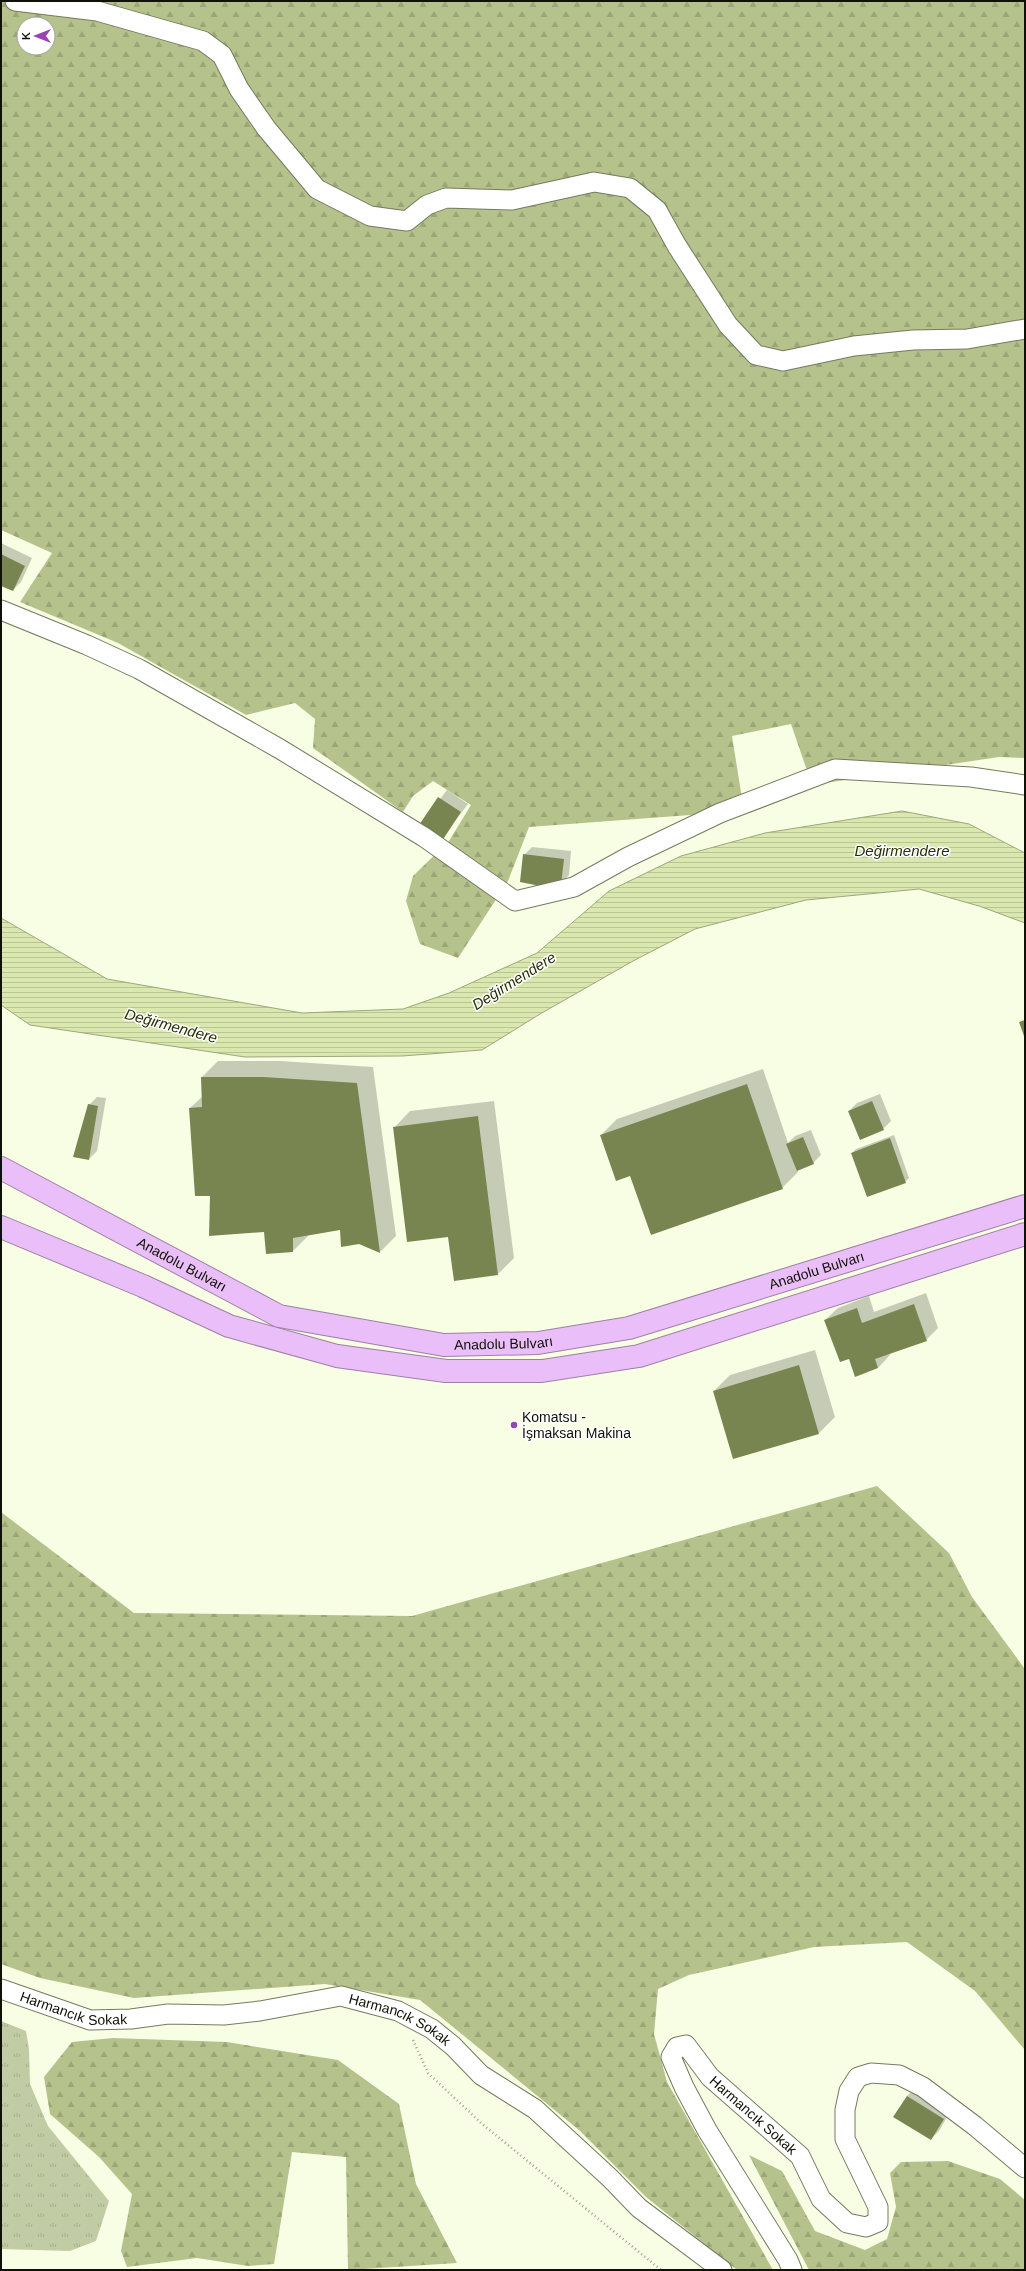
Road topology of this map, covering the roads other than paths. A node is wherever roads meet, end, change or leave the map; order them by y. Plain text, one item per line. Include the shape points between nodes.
1 (15, 1) edge
2 (1025, 329) edge
3 (1, 610) edge
4 (1025, 785) edge
5 (1, 1168) edge
6 (1025, 1206) edge
7 (1, 1227) edge
8 (1025, 1234) edge
9 (1, 1989) edge
10 (1025, 2168) edge
11 (722, 2270) edge
12 (792, 2270) edge

1 - 2 street via 97,11 203,41 222,55 239,88 266,128 316,189 370,216 407,221 427,205 446,198 512,200 594,182 630,188 658,210 677,246 728,325 756,355 783,361 854,346 913,340 967,339
3 - 4 street via 139,669 280,749 424,837 515,901 574,887 628,857 720,813 835,769 971,777
5 - 6 highway, Anadolu Bulvarı via 279,1316 444,1345 538,1343 629,1328
7 - 8 highway, Anadolu Bulvarı via 143,1286 229,1326 337,1356 446,1371 542,1371 640,1356
9 - 11 street, Harmancık Sokak via 90,2020 131,2019 168,2014 224,2015 341,1996 398,2011 432,2029 482,2075 535,2109 639,2208
10 - 12 street, Harmancık Sokak via 923,2087 899,2075 871,2073 858,2077 849,2091 845,2110 845,2139 878,2207 878,2222 866,2227 846,2223 821,2199 800,2156 710,2077 686,2045 677,2047 671,2056 684,2088

